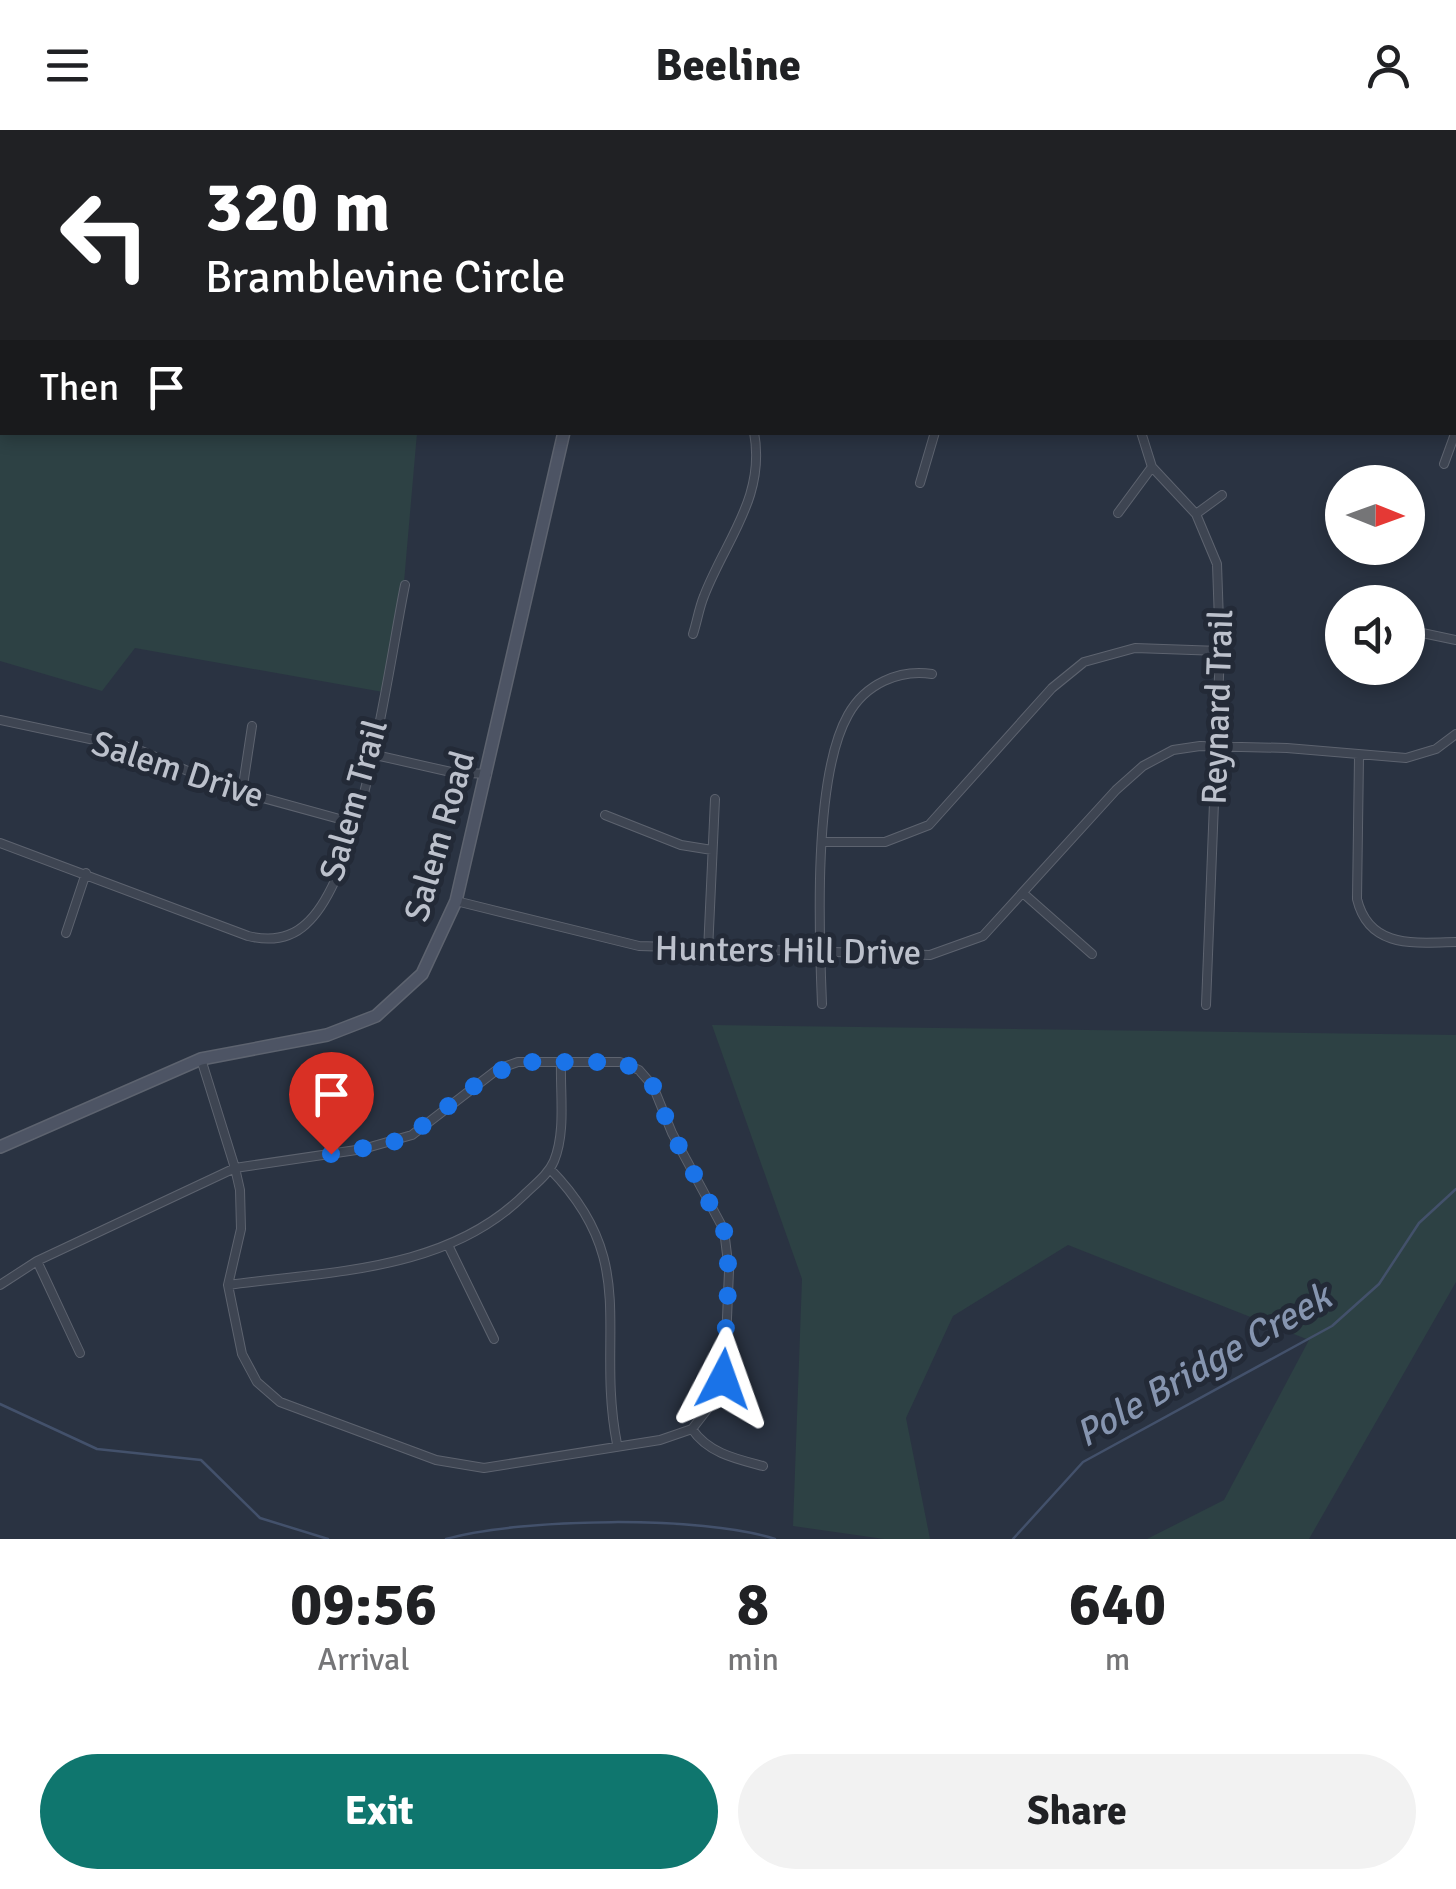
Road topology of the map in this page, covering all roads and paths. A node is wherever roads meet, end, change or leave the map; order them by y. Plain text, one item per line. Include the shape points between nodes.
1 (563, 435) edge
2 (755, 435) edge
3 (934, 435) edge
4 (1142, 435) edge
5 (1454, 435) edge
6 (1444, 464) dead end
7 (1152, 467) junction
8 (920, 483) dead end
9 (1222, 495) dead end
10 (1118, 514) dead end
11 (1196, 514) junction
12 (405, 585) dead end
13 (693, 634) dead end
14 (1425, 634) edge
15 (1456, 640) edge
16 (1220, 651) junction
17 (932, 674) dead end
18 (0, 720) edge
19 (252, 726) dead end
20 (1456, 734) edge
21 (1217, 747) junction
22 (371, 754) junction
23 (1359, 757) junction
24 (487, 774) junction
25 (242, 792) junction
26 (715, 799) dead end
27 (605, 815) dead end
28 (354, 823) junction
29 (0, 842) edge
30 (824, 842) junction
31 (712, 850) junction
32 (86, 873) junction
33 (1024, 894) junction
34 (456, 902) junction
35 (66, 934) dead end
36 (1456, 942) edge
37 (708, 951) junction
38 (820, 954) junction
39 (1092, 954) dead end
40 (822, 1004) dead end
41 (1206, 1006) dead end
42 (201, 1059) junction
43 (561, 1062) junction
44 (0, 1147) edge
45 (235, 1168) junction
46 (550, 1169) junction
47 (449, 1246) junction
48 (37, 1262) junction
49 (228, 1284) junction
50 (0, 1285) edge
51 (494, 1339) dead end
52 (80, 1354) dead end
53 (692, 1430) junction
54 (616, 1444) junction
55 (763, 1466) dead end

1 - 24 street, Salem Road
2 - 13 street via 752,498 702,598
3 - 8 street
4 - 7 street, Reynard Trail
5 - 6 street
7 - 10 street
7 - 11 street, Reynard Trail
9 - 11 street
11 - 16 street, Reynard Trail via 1218,564
12 - 22 street, Salem Trail
14 - 15 street
16 - 21 street, Reynard Trail
16 - 30 street via 1134,648 1094,658 1052,688 929,826 885,842
17 - 30 street via 895,674 847,716 829,783
18 - 25 street, Salem Drive via 137,749
19 - 25 street
20 - 23 street, Hunters Hill Drive via 1416,757
21 - 23 street, Hunters Hill Drive
21 - 33 street, Hunters Hill Drive via 1173,750 1142,766
21 - 41 street, Reynard Trail
22 - 24 street
22 - 28 street, Salem Trail
23 - 36 street via 1358,899 1364,919 1388,939
24 - 34 street, Salem Road
25 - 28 street, Salem Drive
26 - 31 street
27 - 31 street
28 - 32 street, Salem Trail via 339,871 314,916 279,938 248,936
29 - 32 street, Salem Trail
30 - 38 street
31 - 37 street
32 - 35 street
33 - 38 street, Hunters Hill Drive via 983,936 951,950 920,956
33 - 39 street
34 - 37 street, Hunters Hill Drive via 639,946
34 - 42 street, Salem Road via 422,974 376,1016 327,1036
37 - 38 street, Hunters Hill Drive
38 - 40 street
42 - 44 street, Salem Road
42 - 45 street
43 - 45 street via 498,1069 434,1120 391,1143
43 - 46 street via 560,1132
43 - 53 street via 620,1062 647,1077 721,1220 729,1261 723,1379
45 - 48 street
45 - 49 street via 242,1208
46 - 47 street via 504,1212
46 - 54 street via 574,1194 607,1259
47 - 49 street via 404,1260
47 - 51 street
48 - 50 street
48 - 52 street
49 - 54 street via 246,1364 264,1390 289,1408 473,1468
53 - 54 street
53 - 55 street via 728,1457

